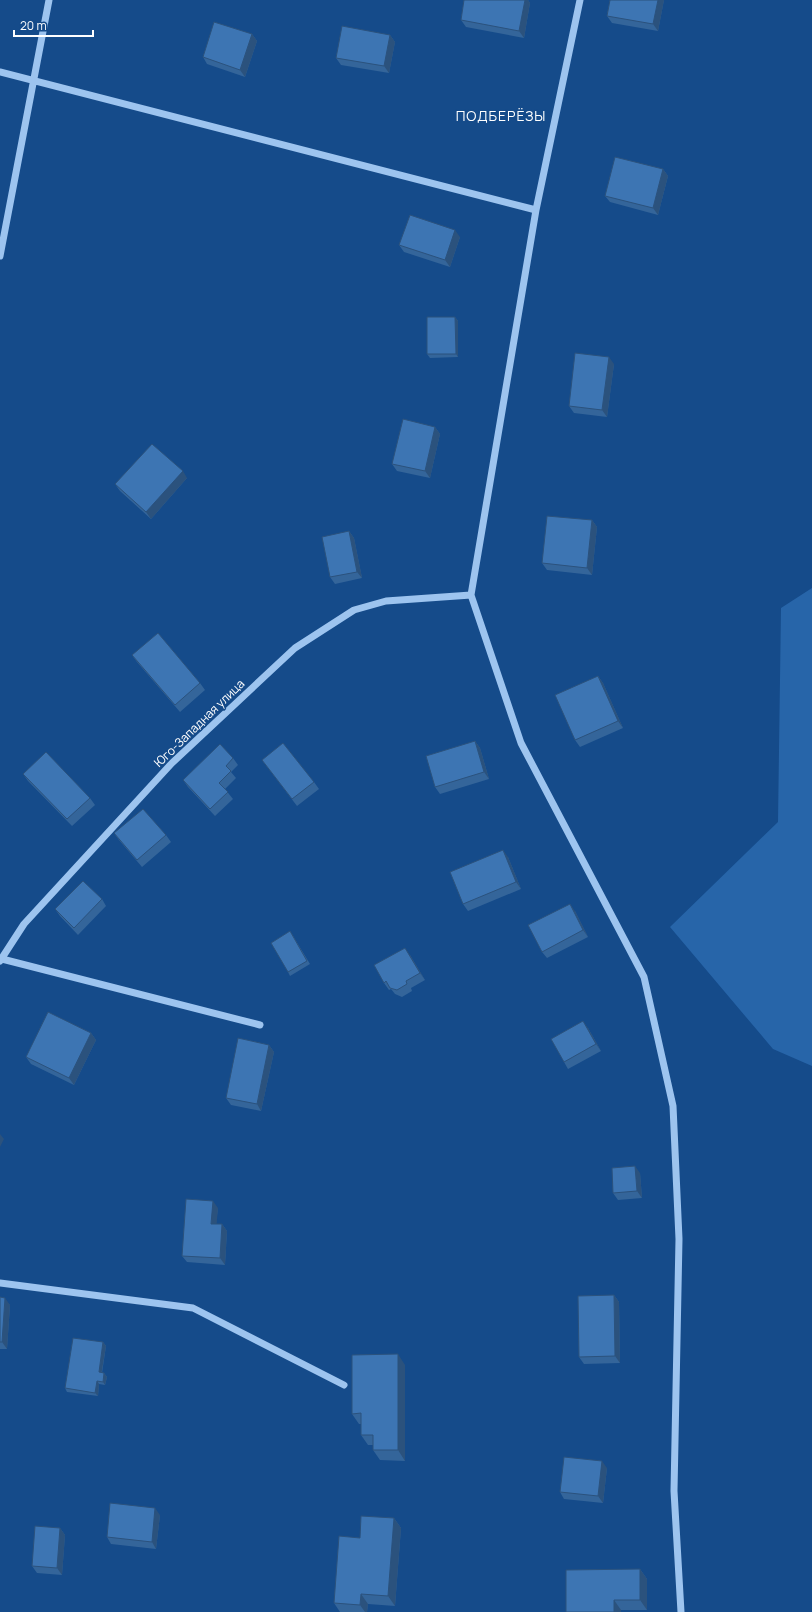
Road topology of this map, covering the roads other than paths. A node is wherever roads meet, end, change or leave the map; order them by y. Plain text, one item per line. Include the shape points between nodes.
1 (49, 0) edge
2 (580, 0) edge
3 (0, 72) edge
4 (34, 81) junction
5 (536, 210) junction
6 (0, 256) edge
7 (471, 595) junction
8 (1, 960) edge
9 (260, 1025) dead end
10 (0, 1283) edge
11 (344, 1385) dead end
12 (681, 1612) edge

1 - 4 street
2 - 5 street
3 - 4 street
4 - 5 street
4 - 6 street
5 - 7 street
7 - 8 street, Юго-Западная улица via 386,601 354,610 295,648 172,763 24,924
7 - 12 street via 521,743 644,977 673,1106 679,1239 674,1490
8 - 9 street
10 - 11 street via 193,1308

